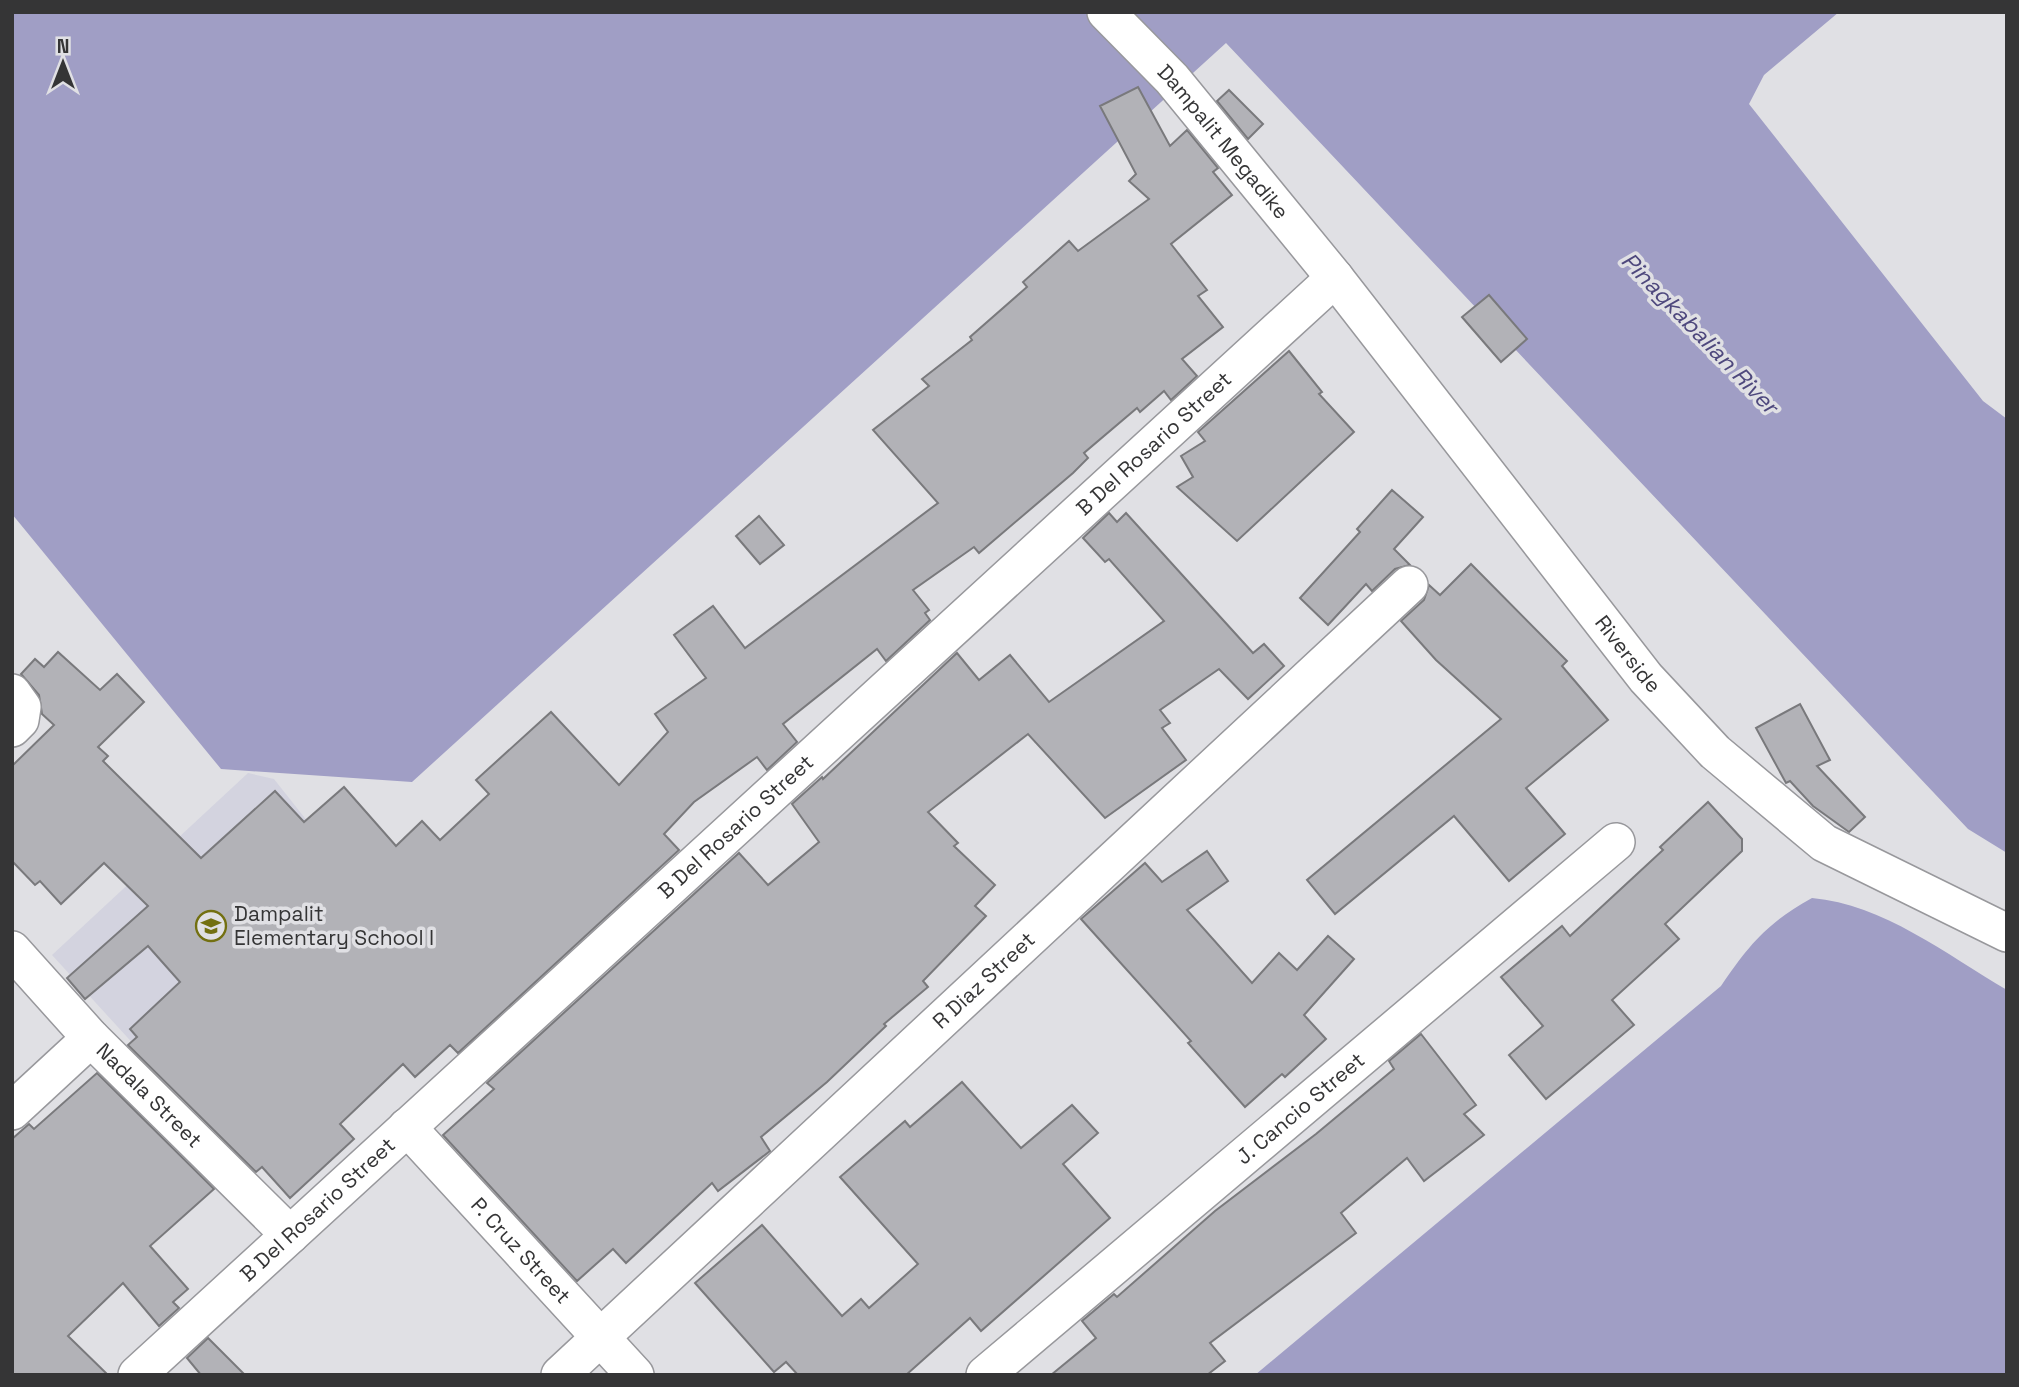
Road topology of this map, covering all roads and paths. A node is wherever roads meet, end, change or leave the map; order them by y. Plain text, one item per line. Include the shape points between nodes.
1 (1106, 12) edge
2 (1335, 278) junction
3 (1409, 585) dead end
4 (12, 693) edge
5 (12, 728) edge
6 (1616, 842) dead end
7 (2007, 933) edge
8 (12, 950) edge
9 (91, 1038) junction
10 (12, 1111) edge
11 (407, 1127) junction
12 (290, 1235) junction
13 (599, 1338) junction
14 (137, 1375) edge
15 (560, 1375) edge
16 (635, 1375) edge
17 (985, 1375) edge

1 - 2 street, Dampalit Megadike via 1172,79
2 - 7 street, Riverside via 1646,678 1715,752 1824,843
2 - 11 street, B Del Rosario Street
3 - 13 street, R Diaz Street
4 - 5 street via 22,707 20,720
6 - 17 street, J. Cancio Street
8 - 9 street, Nadala Street
9 - 10 street
9 - 12 street, Nadala Street
11 - 12 street, B Del Rosario Street
11 - 13 street, P. Cruz Street
12 - 14 street, B Del Rosario Street
13 - 15 street, R Diaz Street
13 - 16 street, P. Cruz Street

